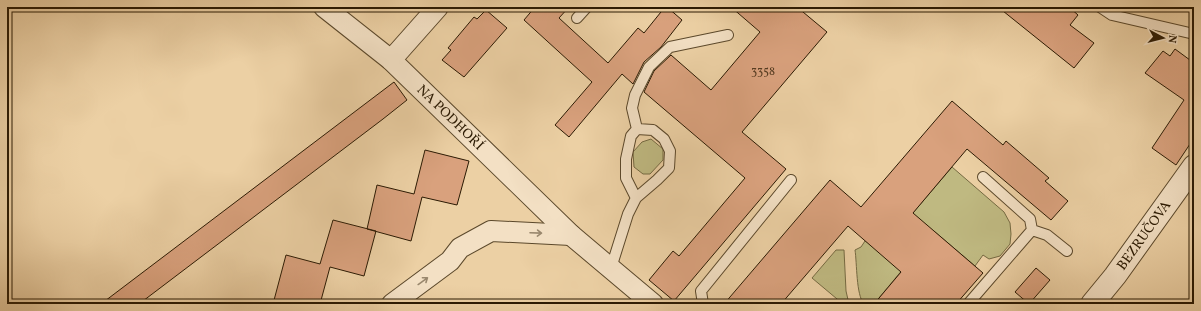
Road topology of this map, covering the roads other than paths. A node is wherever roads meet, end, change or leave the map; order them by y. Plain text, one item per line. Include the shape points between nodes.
1 (324, 7) edge
2 (438, 7) edge
3 (587, 7) edge
4 (1100, 7) edge
5 (577, 18) dead end
6 (728, 34) dead end
7 (1194, 34) edge
8 (391, 60) junction
9 (637, 129) junction
10 (1194, 166) edge
11 (983, 176) dead end
12 (792, 180) dead end
13 (636, 198) junction
14 (1032, 230) junction
15 (571, 235) junction
16 (1067, 251) dead end
17 (611, 268) junction
18 (392, 304) edge
19 (653, 304) edge
20 (703, 304) edge
21 (968, 304) edge
22 (1092, 304) edge

1 - 8 street, NA PODHOŘÍ
2 - 8 street
3 - 5 lane
4 - 7 lane via 1112,15
6 - 9 lane via 670,47 649,67 635,95 632,108
8 - 15 street, NA PODHOŘÍ
9 - 13 lane via 630,136 626,159 626,178
9 - 13 lane via 654,130 670,151 669,168
10 - 22 street, BEZRUČOVA
11 - 14 lane via 1030,219
12 - 20 lane via 701,291
13 - 17 lane via 628,214
14 - 16 lane via 1047,235
14 - 21 lane
15 - 17 street, NA PODHOŘÍ
18 -> 15 street via 450,261 460,248 491,231
17 - 19 street, NA PODHOŘÍ

